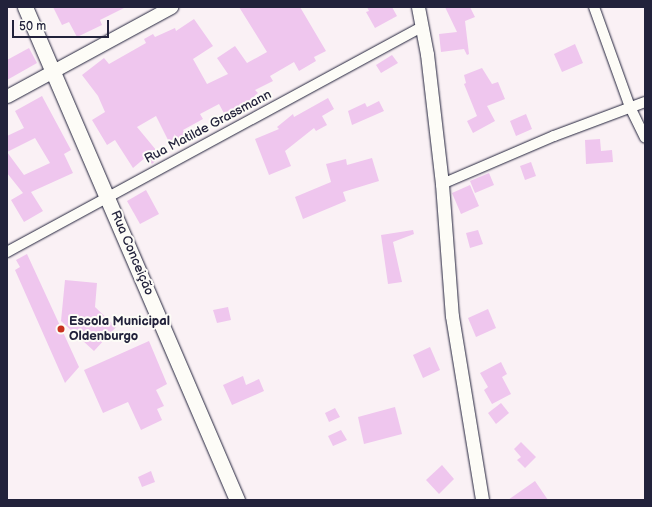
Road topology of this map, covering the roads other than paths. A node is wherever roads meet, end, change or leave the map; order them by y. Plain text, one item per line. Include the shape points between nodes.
1 (25, 7) edge
2 (172, 7) edge
3 (418, 7) edge
4 (594, 7) edge
5 (422, 27) junction
6 (54, 71) junction
7 (7, 96) edge
8 (645, 102) edge
9 (630, 107) junction
10 (645, 138) edge
11 (442, 184) junction
12 (108, 196) junction
13 (7, 252) edge
14 (237, 500) edge
15 (482, 500) edge

1 - 6 main road, Rua Conceição
2 - 6 street
3 - 5 street
4 - 9 street
5 - 11 street
5 - 12 street, Rua Matilde Grassmann
6 - 7 street
6 - 12 main road, Rua Conceição
8 - 9 street
9 - 10 street
9 - 11 street
11 - 15 street via 452,316
12 - 13 street, Rua Matilde Grassmann
12 - 14 main road, Rua Conceição

